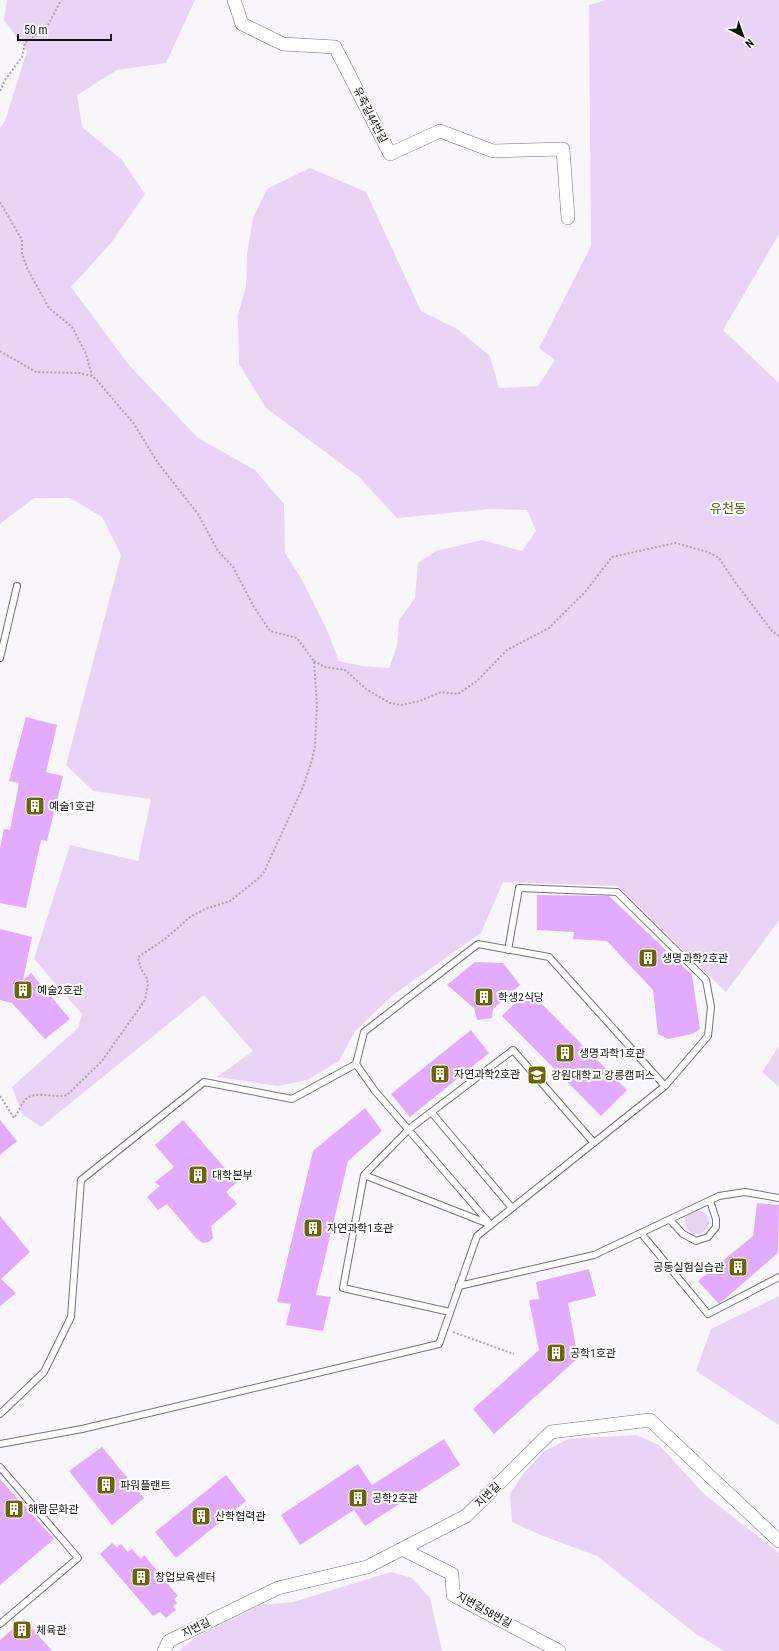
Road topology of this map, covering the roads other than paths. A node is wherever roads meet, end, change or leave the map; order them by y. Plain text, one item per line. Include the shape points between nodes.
1 (234, 0) edge
2 (568, 218) dead end
3 (17, 586) dead end
4 (0, 658) edge
5 (508, 950) junction
6 (356, 1064) junction
7 (665, 1086) junction
8 (432, 1112) junction
9 (410, 1129) junction
10 (594, 1143) junction
11 (364, 1175) junction
12 (779, 1198) edge
13 (710, 1201) junction
14 (512, 1208) junction
15 (670, 1220) junction
16 (491, 1225) junction
17 (641, 1233) junction
18 (779, 1277) edge
19 (459, 1286) junction
20 (450, 1312) junction
21 (0, 1414) edge
22 (0, 1444) edge
23 (0, 1467) edge
24 (779, 1541) edge
25 (402, 1549) junction
26 (0, 1624) edge
27 (164, 1651) edge
28 (560, 1651) edge

1 - 2 street, 유죽길44번길 via 242,24 283,44 334,48 390,154 440,131 493,151 563,150
3 - 4 lane
5 - 6 lane via 478,944 364,1032
5 - 7 lane via 549,957
5 - 7 lane via 519,888 617,892 706,980 711,1007 708,1036
6 - 9 lane via 375,1091
6 - 21 lane via 292,1099 204,1082 81,1180 71,1317 44,1372
7 - 10 lane
8 - 9 lane
8 - 10 lane via 513,1050
8 - 14 lane
9 - 11 lane
9 - 16 lane
10 - 14 lane
11 - 16 lane
11 - 20 lane via 343,1288
12 - 13 lane via 745,1192 720,1196
13 - 15 lane
13 - 15 lane via 716,1228 708,1237 696,1241 683,1234
14 - 16 lane
15 - 17 lane
16 - 19 lane via 477,1236
17 - 18 lane via 708,1314
17 - 19 lane via 594,1255
19 - 20 lane
20 - 22 lane via 439,1344 82,1429
23 - 26 lane via 78,1558
24 - 25 street, 지변길 via 650,1420 551,1432 466,1516
25 - 27 street, 지변길 via 367,1567 278,1588 169,1641
25 - 28 street, 지변길58번길 via 452,1574 453,1595

